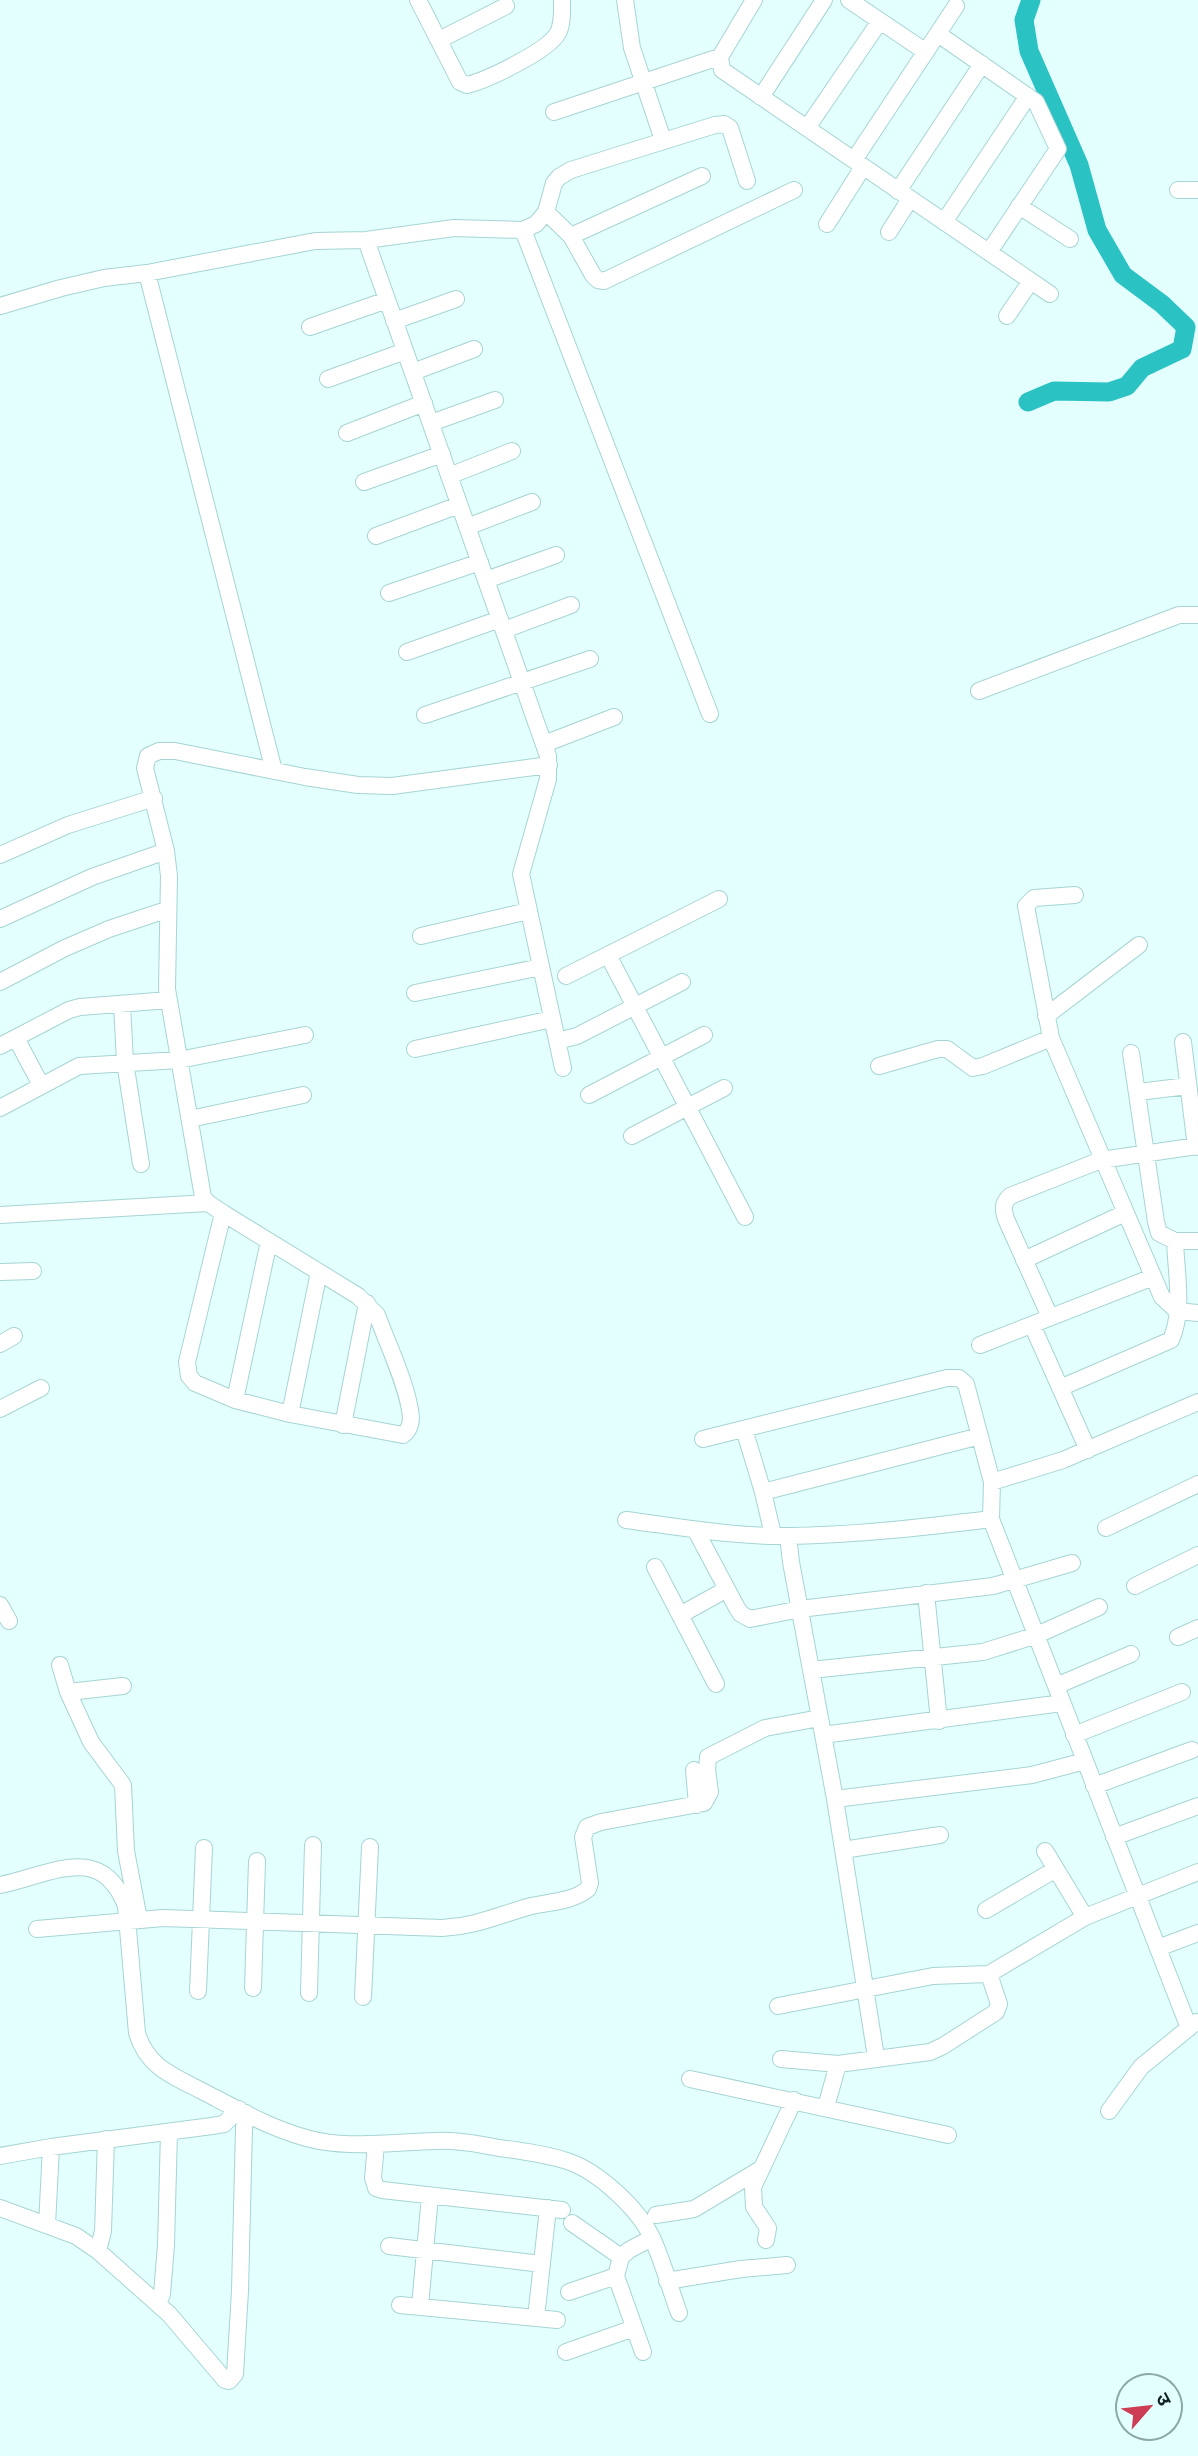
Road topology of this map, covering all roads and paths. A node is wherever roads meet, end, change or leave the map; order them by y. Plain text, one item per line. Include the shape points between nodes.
1 (418, 0) edge
2 (562, 0) edge
3 (625, 0) edge
4 (754, 0) edge
5 (824, 0) edge
6 (849, 0) edge
7 (506, 6) dead end
8 (956, 6) dead end
9 (880, 21) junction
10 (938, 34) junction
11 (439, 40) junction
12 (926, 52) junction
13 (713, 59) dead end
14 (982, 64) junction
15 (643, 82) junction
16 (1028, 96) junction
17 (761, 97) junction
18 (554, 112) dead end
19 (807, 128) junction
20 (663, 140) junction
21 (859, 164) junction
22 (702, 176) dead end
23 (747, 181) dead end
24 (794, 190) dead end
25 (1178, 190) dead end
26 (1198, 190) edge
27 (904, 195) junction
28 (1019, 206) junction
29 (546, 212) junction
30 (944, 222) junction
31 (827, 225) dead end
32 (523, 230) junction
33 (889, 232) dead end
34 (571, 236) junction
35 (1070, 239) dead end
36 (366, 240) junction
37 (989, 252) junction
38 (147, 273) junction
39 (1031, 281) junction
40 (1050, 294) dead end
41 (456, 299) dead end
42 (387, 300) junction
43 (0, 306) edge
44 (1007, 316) dead end
45 (394, 321) junction
46 (310, 327) dead end
47 (474, 349) dead end
48 (405, 351) junction
49 (413, 372) junction
50 (328, 379) dead end
51 (495, 400) dead end
52 (424, 403) junction
53 (431, 423) junction
54 (347, 433) dead end
55 (512, 451) dead end
56 (442, 454) junction
57 (449, 476) junction
58 (364, 482) dead end
59 (532, 502) dead end
60 (460, 505) junction
61 (467, 527) junction
62 (376, 536) dead end
63 (556, 555) dead end
64 (480, 562) junction
65 (486, 580) junction
66 (389, 593) dead end
67 (571, 605) dead end
68 (1198, 615) edge
69 (502, 625) junction
70 (407, 652) dead end
71 (590, 659) dead end
72 (522, 682) junction
73 (979, 691) dead end
74 (710, 714) dead end
75 (425, 715) dead end
76 (614, 716) dead end
77 (544, 744) junction
78 (549, 765) junction
79 (274, 771) junction
80 (154, 797) junction
81 (166, 851) junction
82 (0, 855) edge
83 (1075, 895) dead end
84 (719, 899) dead end
85 (166, 910) junction
86 (528, 911) junction
87 (0, 919) edge
88 (421, 936) dead end
89 (1139, 945) dead end
90 (608, 955) junction
91 (541, 967) junction
92 (566, 976) dead end
93 (0, 982) edge
94 (682, 982) dead end
95 (415, 992) dead end
96 (169, 1000) junction
97 (122, 1004) junction
98 (635, 1006) junction
99 (1046, 1016) junction
100 (552, 1019) junction
101 (305, 1035) dead end
102 (704, 1035) dead end
103 (16, 1038) junction
104 (1051, 1038) junction
105 (557, 1041) junction
106 (1183, 1042) dead end
107 (0, 1046) edge
108 (415, 1049) dead end
109 (1132, 1053) dead end
110 (662, 1058) junction
111 (179, 1060) junction
112 (125, 1062) junction
113 (879, 1066) dead end
114 (563, 1068) dead end
115 (41, 1085) junction
116 (1188, 1086) junction
117 (724, 1088) dead end
118 (1138, 1091) junction
119 (303, 1095) dead end
120 (589, 1095) dead end
121 (688, 1107) junction
122 (0, 1108) edge
123 (190, 1119) junction
124 (632, 1136) dead end
125 (1197, 1147) edge
126 (1147, 1153) junction
127 (1101, 1160) junction
128 (141, 1164) dead end
129 (208, 1203) junction
130 (223, 1213) junction
131 (1125, 1213) junction
132 (0, 1215) edge
133 (745, 1217) dead end
134 (269, 1241) junction
135 (1175, 1241) junction
136 (1198, 1241) edge
137 (1024, 1260) junction
138 (33, 1271) dead end
139 (0, 1272) edge
140 (319, 1272) junction
141 (1153, 1277) junction
142 (367, 1303) junction
143 (1177, 1311) junction
144 (1198, 1313) edge
145 (1050, 1317) junction
146 (1032, 1325) junction
147 (980, 1345) dead end
148 (41, 1388) dead end
149 (1060, 1388) junction
150 (235, 1400) junction
151 (1198, 1402) edge
152 (0, 1409) edge
153 (290, 1414) junction
154 (343, 1425) junction
155 (744, 1429) junction
156 (980, 1436) junction
157 (703, 1439) dead end
158 (1088, 1450) junction
159 (992, 1482) junction
160 (1198, 1483) edge
161 (763, 1492) junction
162 (991, 1519) junction
163 (626, 1520) dead end
164 (1106, 1528) dead end
165 (696, 1531) junction
166 (781, 1536) junction
167 (1198, 1555) edge
168 (1072, 1563) dead end
169 (654, 1567) dead end
170 (1016, 1581) junction
171 (1135, 1586) dead end
172 (727, 1589) junction
173 (926, 1593) junction
174 (0, 1605) edge
175 (1099, 1607) dead end
176 (800, 1609) junction
177 (680, 1615) junction
178 (9, 1621) dead end
179 (1198, 1628) edge
180 (1037, 1635) junction
181 (1178, 1637) dead end
182 (1131, 1654) dead end
183 (933, 1658) junction
184 (60, 1665) dead end
185 (811, 1670) junction
186 (716, 1684) dead end
187 (124, 1686) dead end
188 (1056, 1686) junction
189 (68, 1692) junction
190 (1182, 1692) dead end
191 (1062, 1703) junction
192 (820, 1718) junction
193 (939, 1721) junction
194 (823, 1735) junction
195 (1074, 1735) junction
196 (1192, 1750) dead end
197 (1085, 1761) junction
198 (694, 1770) dead end
199 (1094, 1786) junction
200 (835, 1799) junction
201 (697, 1805) junction
202 (1198, 1806) edge
203 (940, 1835) dead end
204 (1114, 1837) junction
205 (313, 1845) dead end
206 (370, 1847) dead end
207 (204, 1848) dead end
208 (842, 1850) junction
209 (1045, 1851) dead end
210 (257, 1861) dead end
211 (1056, 1869) junction
212 (1198, 1872) edge
213 (0, 1885) edge
214 (1137, 1894) junction
215 (986, 1910) dead end
216 (1085, 1917) junction
217 (133, 1920) junction
218 (202, 1920) junction
219 (255, 1922) junction
220 (311, 1923) junction
221 (367, 1926) junction
222 (37, 1929) dead end
223 (1198, 1933) edge
224 (1158, 1948) junction
225 (989, 1974) junction
226 (865, 1988) junction
227 (253, 1989) dead end
228 (198, 1991) dead end
229 (309, 1993) dead end
230 (363, 1997) dead end
231 (778, 2006) dead end
232 (1194, 2024) edge
233 (876, 2057) junction
234 (781, 2059) dead end
235 (838, 2064) junction
236 (690, 2079) dead end
237 (794, 2100) junction
238 (826, 2107) junction
239 (242, 2111) junction
240 (1108, 2111) dead end
241 (169, 2132) junction
242 (948, 2135) dead end
243 (106, 2139) junction
244 (376, 2144) junction
245 (51, 2147) junction
246 (0, 2157) edge
247 (759, 2170) junction
248 (430, 2196) junction
249 (0, 2208) edge
250 (561, 2213) junction
251 (656, 2215) dead end
252 (47, 2225) junction
253 (652, 2238) junction
254 (766, 2241) dead end
255 (389, 2246) dead end
256 (424, 2250) junction
257 (98, 2251) junction
258 (621, 2257) junction
259 (542, 2264) junction
260 (787, 2265) dead end
261 (615, 2276) junction
262 (667, 2281) junction
263 (569, 2292) dead end
264 (158, 2304) junction
265 (400, 2305) dead end
266 (420, 2306) junction
267 (679, 2313) dead end
268 (536, 2318) junction
269 (557, 2320) dead end
270 (634, 2328) junction
271 (566, 2352) dead end
272 (643, 2352) dead end

1 - 11 street
2 - 11 street via 558,32 549,44 467,85 460,82
3 - 15 street
4 - 17 street via 720,57 722,70
5 - 17 street
6 - 9 street
7 - 11 street
8 - 10 street
9 - 12 street
9 - 19 street
10 - 12 street
10 - 14 street
12 - 21 street
13 - 15 street
14 - 16 street
14 - 27 street
15 - 18 street
15 - 20 street
16 - 28 street via 1037,102 1058,149
16 - 30 street
17 - 19 street
19 - 21 street
20 - 23 street via 724,124 733,133
20 - 29 street via 559,177
21 - 27 street
21 - 31 street
22 - 34 street
24 - 34 street via 604,281 593,275
25 - 26 street
27 - 30 street
27 - 33 street
28 - 35 street
28 - 37 street
29 - 32 street
29 - 34 street
30 - 37 street
32 - 36 street via 454,228
32 - 74 street
36 - 38 street via 315,241
36 - 42 street
37 - 39 street
38 - 43 street via 61,288
38 - 79 street
39 - 40 street
39 - 44 street
41 - 45 street
42 - 45 street
42 - 46 street
45 - 48 street
47 - 49 street
48 - 49 street
48 - 50 street
49 - 52 street
51 - 53 street
52 - 53 street
52 - 54 street
53 - 56 street
55 - 57 street
56 - 57 street
56 - 58 street
57 - 60 street
59 - 61 street
60 - 61 street
60 - 62 street
61 - 64 street
63 - 65 street
64 - 65 street
64 - 66 street
65 - 69 street
67 - 69 street
68 - 73 street via 1179,615
69 - 70 street
69 - 72 street
71 - 72 street
72 - 75 street
72 - 77 street
76 - 77 street
77 - 78 street
78 - 79 street via 392,786
78 - 86 street via 521,874
79 - 80 street via 159,751 148,756 145,768
80 - 81 street
80 - 82 street via 68,825
81 - 85 street
81 - 87 street via 92,877
83 - 99 street via 1034,898 1026,906
84 - 90 street
85 - 93 street via 65,948
85 - 96 street
86 - 88 street
86 - 91 street
89 - 99 street
90 - 92 street
90 - 98 street
91 - 95 street
91 - 100 street
94 - 98 street
96 - 97 street
96 - 111 street
97 - 103 street via 69,1010
97 - 112 street
98 - 105 street via 577,1036
98 - 110 street
99 - 104 street
100 - 105 street
100 - 108 street
101 - 111 street
102 - 110 street
103 - 107 street
103 - 115 street
104 - 113 street via 973,1068 947,1049
104 - 127 street
105 - 114 street
106 - 116 street
109 - 118 street
110 - 120 street
110 - 121 street
111 - 112 street
111 - 123 street
112 - 115 street via 79,1066
112 - 128 street
115 - 122 street
116 - 118 street
116 - 125 street
117 - 121 street
118 - 126 street
119 - 123 street
121 - 124 street
121 - 133 street
123 - 129 street
125 - 126 street
126 - 127 street
126 - 135 street via 1159,1233
127 - 131 street
127 - 137 street via 1005,1201 1006,1219
129 - 130 street
129 - 132 street
130 - 134 street
130 - 150 street via 186,1370 195,1383
131 - 137 street
131 - 141 street
134 - 140 street
134 - 150 street
135 - 136 street
135 - 143 street
137 - 145 street
138 - 139 street
140 - 142 street
140 - 153 street
141 - 143 street via 1162,1297
141 - 145 street
142 - 154 street
142 - 154 street via 377,1315 411,1420 403,1436
143 - 144 street
143 - 149 street via 1171,1340
145 - 146 street
146 - 147 street
146 - 149 street
148 - 152 street
149 - 158 street
150 - 153 street
151 - 158 street
153 - 154 street
155 - 156 street via 959,1378 969,1391
155 - 157 street
155 - 161 street
156 - 159 street
156 - 161 street
158 - 159 street
159 - 162 street
160 - 164 street
161 - 166 street
162 - 166 street
162 - 170 street
163 - 165 street
165 - 166 street
165 - 172 street
166 - 176 street
167 - 171 street
168 - 170 street
169 - 177 street
170 - 173 street
170 - 180 street
172 - 176 street via 741,1614 750,1619
172 - 177 street
173 - 176 street
173 - 183 street
174 - 178 street
175 - 180 street
176 - 185 street
177 - 186 street
179 - 181 street
180 - 183 street via 983,1652
180 - 188 street
182 - 188 street
183 - 185 street
183 - 193 street
184 - 189 street
185 - 192 street
187 - 189 street
188 - 191 street
189 - 217 street via 92,1742 123,1785
190 - 195 street
191 - 193 street
191 - 195 street
192 - 194 street
192 - 201 street via 753,1732 708,1757 710,1792
193 - 194 street
194 - 200 street
195 - 197 street
196 - 199 street
197 - 199 street
197 - 200 street via 1031,1775
198 - 201 street
199 - 204 street
200 - 208 street
201 - 221 street via 594,1825 583,1837 590,1883 583,1893 465,1927
202 - 204 street
203 - 208 street
204 - 214 street
205 - 220 street
206 - 221 street
207 - 218 street
208 - 226 street
209 - 211 street
210 - 219 street
211 - 215 street
211 - 216 street
212 - 214 street
213 - 217 street via 71,1867 89,1867 107,1874 119,1888
214 - 216 street
214 - 224 street
216 - 225 street
217 - 218 street
217 - 222 street
217 - 239 street via 137,2033 142,2048 168,2074
218 - 219 street
218 - 228 street
219 - 220 street
219 - 227 street
220 - 221 street
220 - 229 street
221 - 230 street
223 - 224 street
224 - 232 street
225 - 226 street via 933,1976
225 - 233 street via 999,2004 986,2020 930,2052
226 - 231 street
226 - 233 street
232 - 240 street via 1141,2067
233 - 235 street
234 - 235 street
235 - 238 street
236 - 237 street
237 - 238 street
237 - 247 street
238 - 242 street
239 - 241 street via 225,2124
239 - 244 street via 294,2135
239 - 264 street via 240,2291 233,2379 225,2380
241 - 243 street
241 - 264 street via 166,2245
243 - 245 street
243 - 257 street via 103,2231
244 - 248 street via 376,2188
244 - 253 street via 448,2141 568,2161 627,2203
245 - 246 street
245 - 252 street
247 - 251 street via 694,2209
247 - 254 street via 753,2187 754,2207 768,2228
248 - 250 street
248 - 256 street
249 - 252 street
250 - 258 street
250 - 259 street
252 - 257 street
253 - 258 street
253 - 262 street
255 - 256 street
256 - 259 street
256 - 266 street
257 - 264 street
258 - 261 street
259 - 268 street
260 - 262 street
261 - 263 street
261 - 270 street
262 - 267 street
265 - 266 street
266 - 268 street
268 - 269 street
270 - 271 street
270 - 272 street

